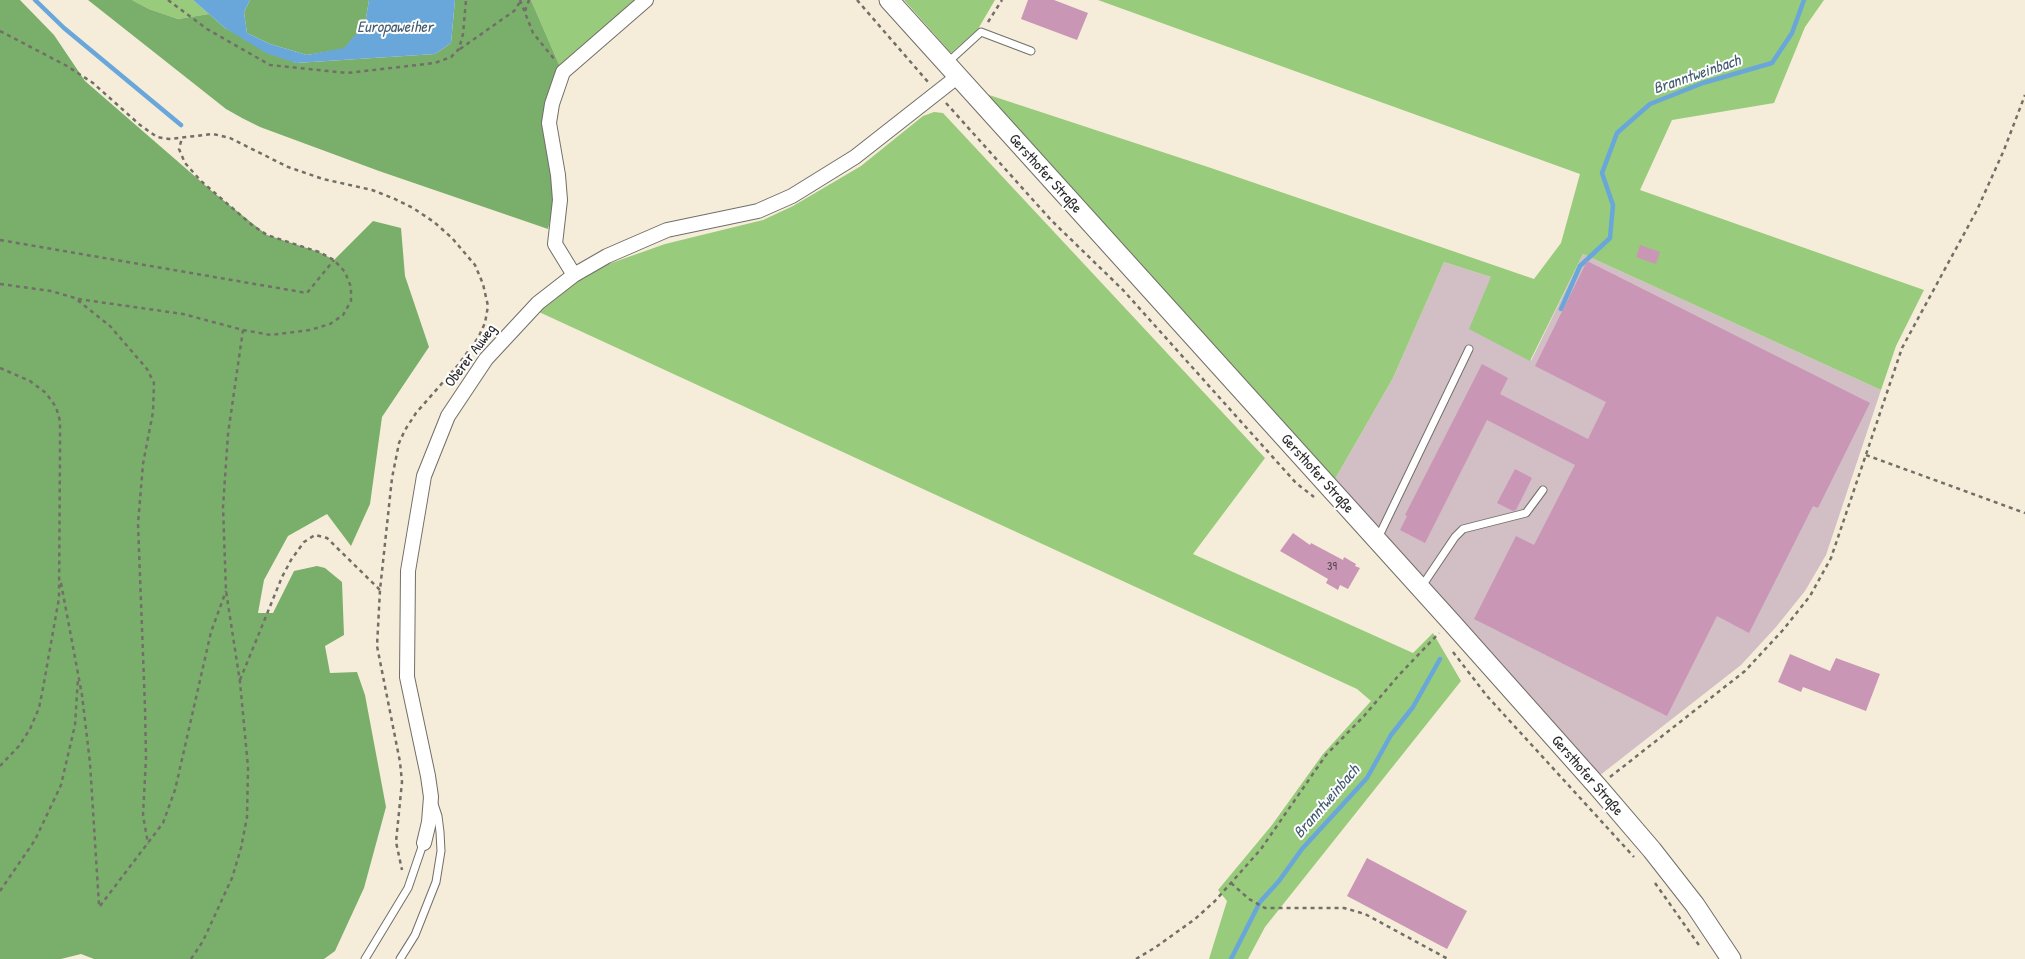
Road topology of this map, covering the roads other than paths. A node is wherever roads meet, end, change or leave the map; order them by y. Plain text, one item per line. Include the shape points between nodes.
1 (646, 0) edge
2 (888, 0) edge
3 (1031, 50) dead end
4 (951, 71) junction
5 (574, 275) junction
6 (1469, 349) dead end
7 (1543, 490) dead end
8 (1377, 540) junction
9 (1420, 588) junction
10 (431, 797) junction
11 (423, 845) joint
12 (365, 959) edge
13 (400, 959) edge
14 (1731, 959) edge

1 - 5 street via 562,72 552,104 549,123 560,200 555,244
2 - 4 main road, Gersthofer Straße
3 - 4 lane via 981,32
4 - 5 street, Oberer Auweg via 937,93 855,157 792,196 758,211 667,230 607,256
4 - 8 main road, Gersthofer Straße
5 - 10 street, Oberer Auweg via 538,303 486,359 448,416 424,476 408,571 408,677
6 - 8 lane
7 - 9 lane via 1526,513 1463,529
8 - 9 main road, Gersthofer Straße
9 - 14 main road, Gersthofer Straße via 1446,628 1598,787 1658,858
10 - 11 street, Oberer Auweg
10 - 13 lane, Oberer Auweg via 440,832 441,851 436,882 415,935
11 - 12 lane via 408,888

